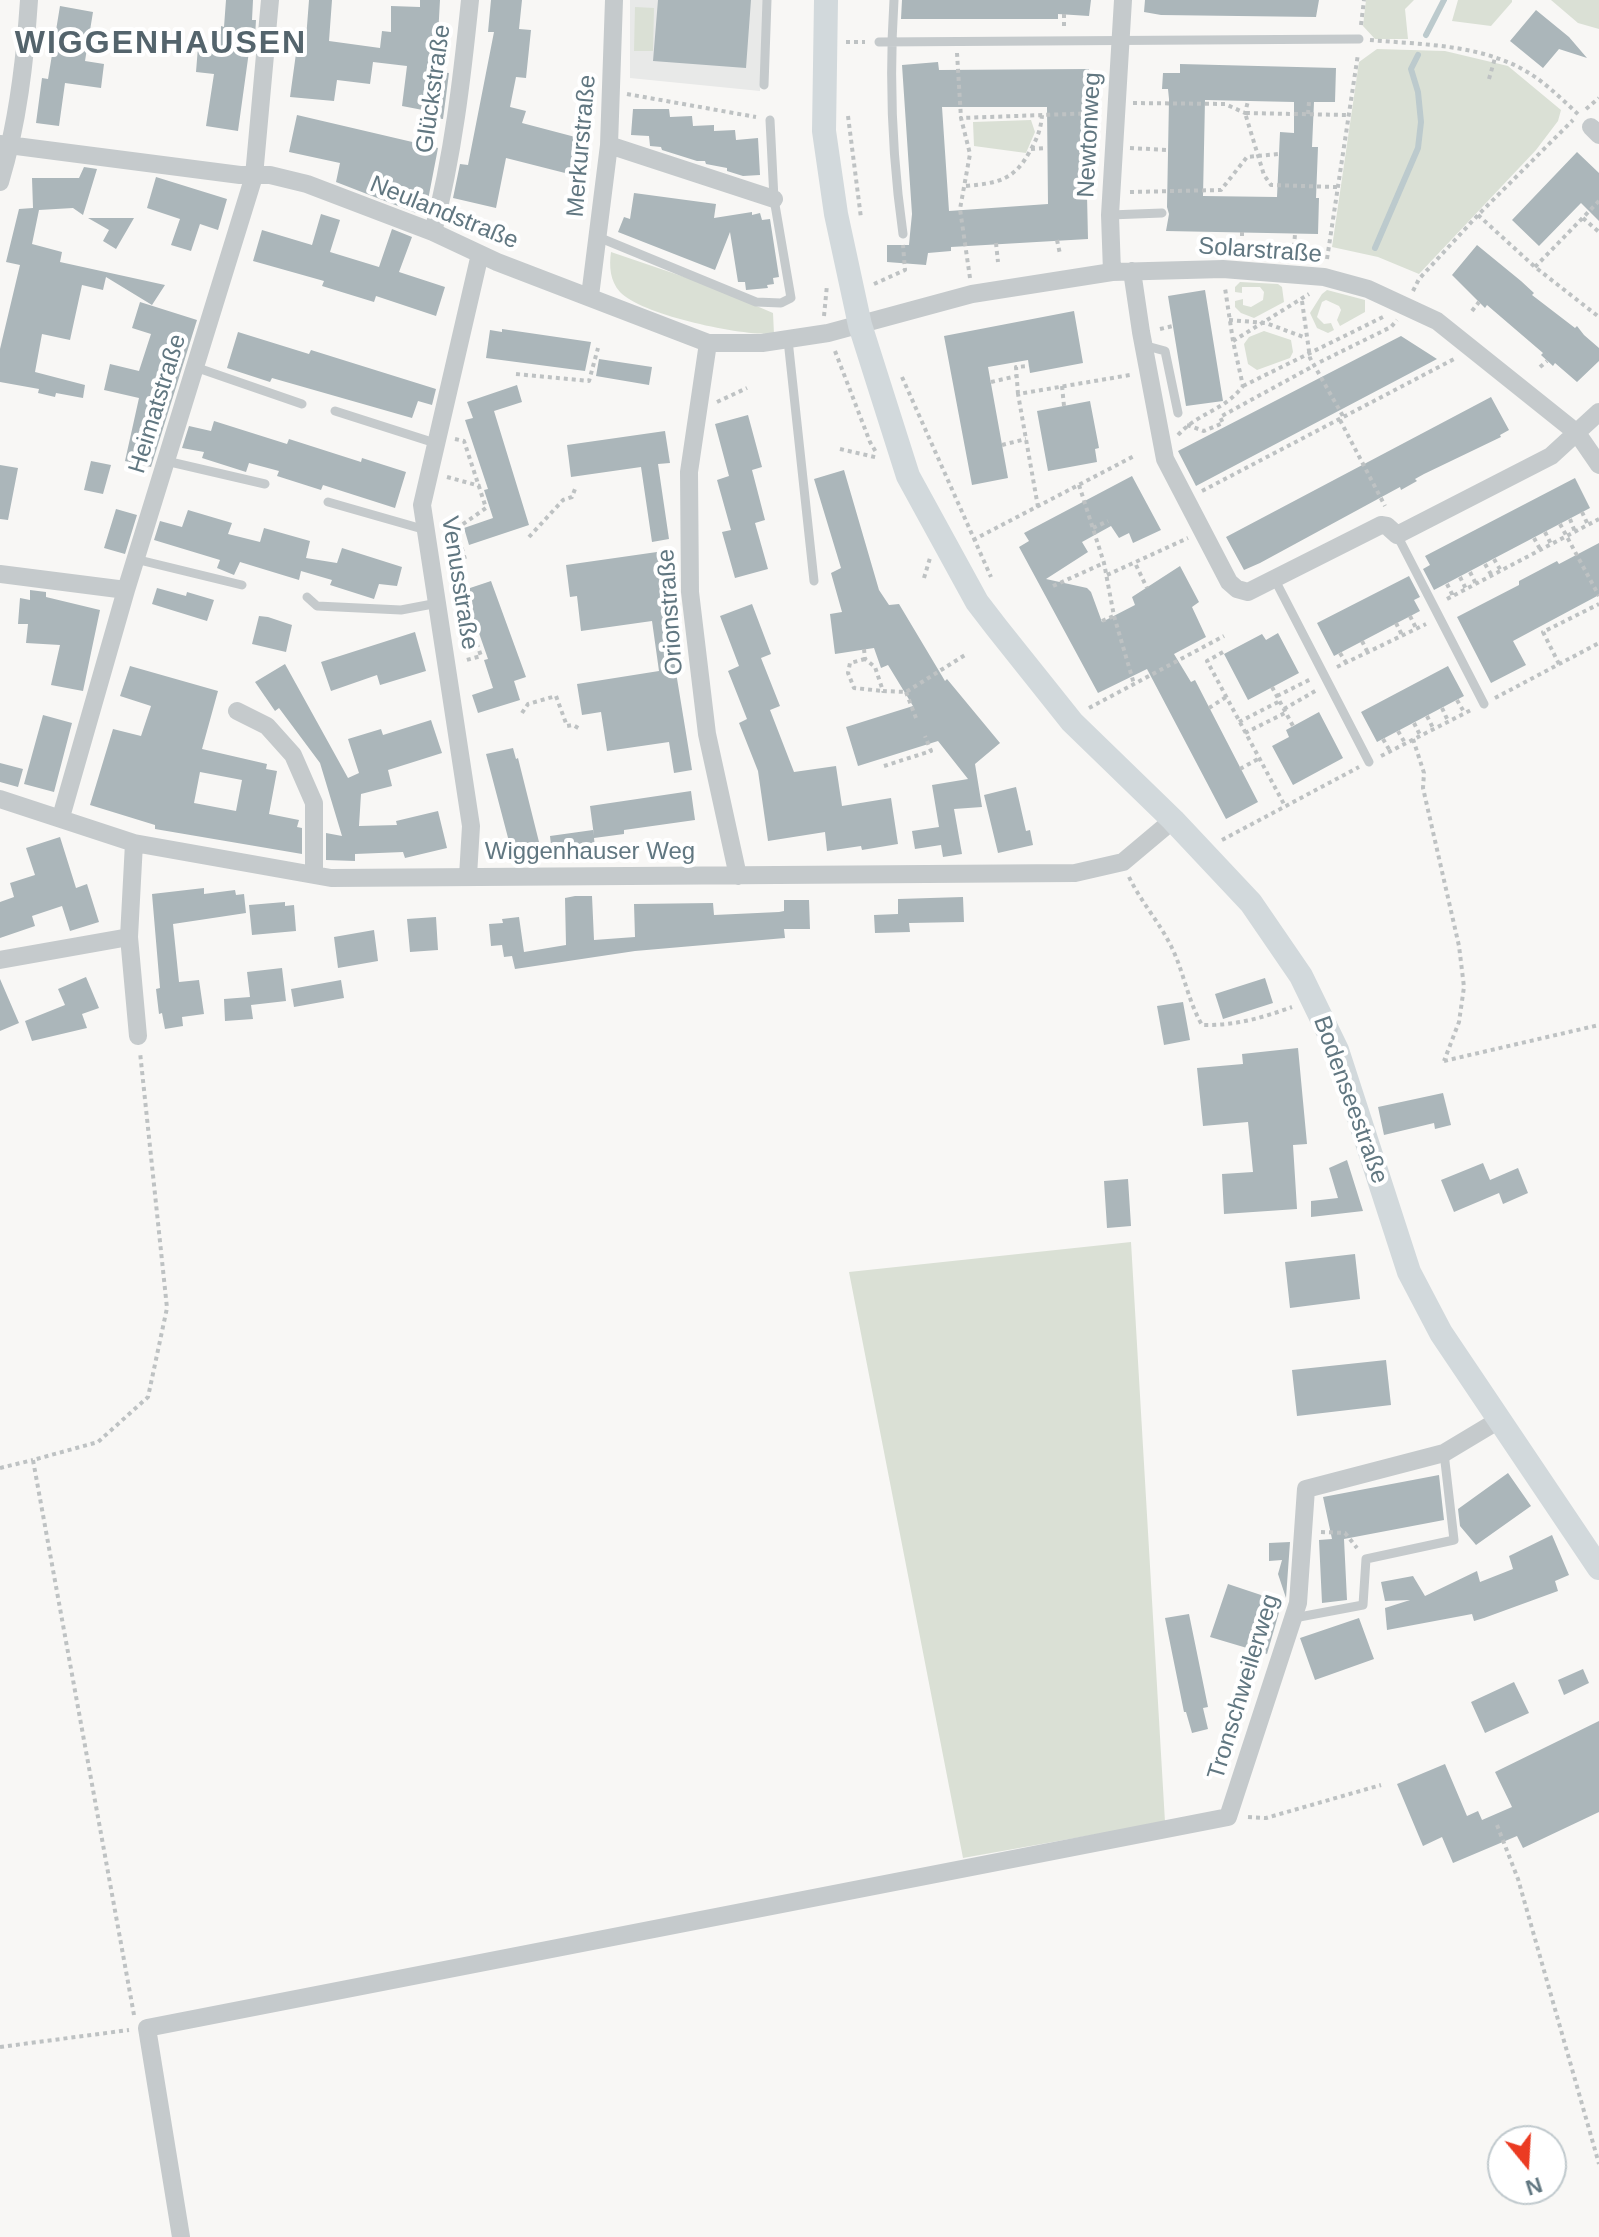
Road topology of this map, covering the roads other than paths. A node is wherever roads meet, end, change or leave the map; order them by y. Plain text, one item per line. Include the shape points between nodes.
1 (29, 0) edge
2 (270, 0) edge
3 (470, 0) edge
4 (614, 0) edge
5 (767, 0) edge
6 (826, 0) edge
7 (894, 0) edge
8 (1123, 0) edge
9 (1359, 39) road end
10 (1119, 40) junction
11 (879, 42) dead end
12 (891, 42) junction
13 (764, 85) dead end
14 (770, 120) road end
15 (6, 144) edge
16 (609, 145) junction
17 (254, 176) junction
18 (0, 182) edge
19 (774, 199) junction
20 (1162, 213) dead end
21 (1110, 215) junction
22 (433, 232) junction
23 (903, 234) road end
24 (598, 237) junction
25 (480, 254) junction
26 (1132, 271) junction
27 (1112, 272) junction
28 (590, 296) junction
29 (860, 325) junction
30 (788, 340) junction
31 (708, 343) junction
32 (1143, 345) junction
33 (195, 367) junction
34 (302, 404) dead end
35 (335, 411) dead end
36 (1599, 412) edge
37 (1178, 413) dead end
38 (1577, 433) junction
39 (436, 438) junction
40 (166, 461) junction
41 (1599, 465) edge
42 (265, 484) dead end
43 (328, 502) dead end
44 (426, 530) junction
45 (1397, 535) junction
46 (135, 559) junction
47 (0, 574) edge
48 (1275, 580) junction
49 (814, 581) dead end
50 (242, 585) dead end
51 (126, 590) junction
52 (307, 597) dead end
53 (439, 607) junction
54 (1484, 704) road end
55 (237, 711) dead end
56 (1369, 762) road end
57 (0, 799) edge
58 (61, 817) junction
59 (1173, 820) junction
60 (134, 843) junction
61 (314, 875) junction
62 (468, 876) junction
63 (738, 876) junction
64 (129, 937) junction
65 (0, 960) edge
66 (138, 1036) road end
67 (1499, 1420) junction
68 (1444, 1453) junction
69 (1599, 1568) edge
70 (1294, 1618) junction
71 (181, 2237) edge

1 - 15 street
2 - 17 street, Heimatstraße
3 - 22 street, Glückstraße via 461,87
4 - 16 street, Merkurstraße
5 - 13 lane
6 - 29 main road, Bodenseestraße via 824,131
7 - 12 lane
8 - 10 street, Newtonweg
9 - 10 lane
10 - 12 lane
10 - 21 street, Newtonweg
11 - 12 lane
12 - 23 lane via 894,167
14 - 19 lane
15 - 17 street, Neulandstraße
15 - 18 street
16 - 19 street
16 - 24 street, Merkurstraße
17 - 22 street, Neulandstraße via 307,184
17 - 33 street, Heimatstraße
19 - 24 lane via 791,298 781,303 756,302
20 - 21 lane
21 - 27 street, Newtonweg
22 - 25 street, Neulandstraße
24 - 28 street, Merkurstraße
25 - 28 street, Neulandstraße
25 - 39 street, Venusstraße
26 - 27 street, Solarstraße
26 - 32 street
26 - 38 street, Solarstraße via 1223,269 1324,277 1368,289 1437,321
27 - 29 street, Solarstraße via 972,294
28 - 31 street, Neulandstraße
29 - 30 street, Neulandstraße
29 - 59 main road, Bodenseestraße via 908,476 977,602 1072,722
30 - 31 street, Neulandstraße
30 - 49 lane
31 - 63 street, Orionstraße via 689,472 690,592 707,734
32 - 37 lane via 1165,351
32 - 48 street via 1165,459 1229,582 1248,592
33 - 34 lane
33 - 40 street, Heimatstraße
35 - 39 lane
36 - 38 street
38 - 41 street, Solarstraße
38 - 45 street via 1551,456
39 - 44 street, Venusstraße via 422,505
40 - 42 lane
40 - 46 street, Heimatstraße
43 - 44 lane
44 - 53 street, Venusstraße
45 - 48 street via 1381,525
45 - 54 lane
46 - 50 lane
46 - 51 street, Heimatstraße
47 - 51 street
48 - 56 lane
51 - 58 street, Heimatstraße
52 - 53 lane via 317,606
53 - 62 street, Venusstraße via 471,826
55 - 61 street via 267,726 293,755 314,803
57 - 58 street, Wiggenhauser Weg
58 - 60 street, Wiggenhauser Weg
59 - 63 street, Wiggenhauser Weg via 1123,862 1075,873
59 - 67 main road, Bodenseestraße via 1251,903 1301,976 1341,1062 1409,1272 1441,1333
60 - 61 street, Wiggenhauser Weg
60 - 64 street
61 - 62 street, Wiggenhauser Weg
62 - 63 street, Wiggenhauser Weg
64 - 65 street
64 - 66 street
67 - 68 street, Tronschweilerweg
67 - 69 main road, Bodenseestraße
68 - 70 street, Tronschweilerweg via 1306,1489
68 - 70 lane via 1454,1540 1366,1559 1363,1605
70 - 71 street, Tronschweilerweg via 1228,1817 147,2028

